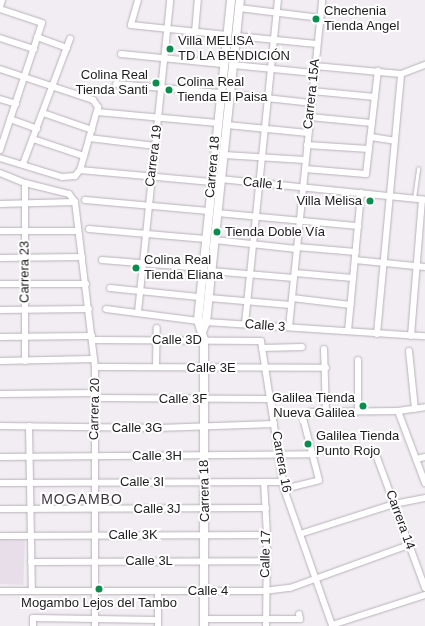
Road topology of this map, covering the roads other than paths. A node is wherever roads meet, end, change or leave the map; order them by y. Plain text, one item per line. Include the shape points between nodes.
1 (2, 0) edge
2 (138, 0) edge
3 (170, 0) edge
4 (198, 0) edge
5 (231, 0) edge
6 (278, 0) edge
7 (322, 0) edge
8 (239, 4) edge
9 (0, 8) edge
10 (277, 11) junction
11 (320, 18) junction
12 (166, 29) junction
13 (195, 32) junction
14 (226, 35) junction
15 (236, 36) junction
16 (37, 37) junction
17 (0, 38) edge
18 (70, 39) dead end
19 (274, 39) junction
20 (317, 44) junction
21 (67, 48) junction
22 (34, 49) junction
23 (121, 54) dead end
24 (164, 58) junction
25 (223, 64) junction
26 (233, 65) junction
27 (425, 65) edge
28 (315, 66) junction
29 (271, 68) junction
30 (0, 69) edge
31 (378, 71) junction
32 (314, 73) junction
33 (222, 74) junction
34 (401, 74) junction
35 (232, 75) junction
36 (25, 78) junction
37 (116, 84) dead end
38 (53, 88) junction
39 (162, 88) junction
40 (312, 91) junction
41 (220, 93) junction
42 (230, 94) junction
43 (375, 97) junction
44 (268, 98) junction
45 (0, 99) edge
46 (311, 103) junction
47 (16, 104) junction
48 (97, 112) junction
49 (43, 113) junction
50 (310, 117) junction
51 (158, 118) junction
52 (10, 119) junction
53 (217, 123) junction
54 (372, 123) junction
55 (227, 125) junction
56 (37, 128) junction
57 (265, 128) junction
58 (3, 130) edge
59 (92, 130) junction
60 (308, 133) junction
61 (370, 137) junction
62 (90, 138) junction
63 (33, 139) junction
64 (395, 141) junction
65 (307, 145) junction
66 (156, 146) junction
67 (369, 149) junction
68 (0, 150) edge
69 (224, 154) junction
70 (84, 156) junction
71 (262, 157) junction
72 (0, 158) edge
73 (306, 160) junction
74 (23, 164) junction
75 (418, 168) dead end
76 (304, 169) junction
77 (80, 170) junction
78 (0, 173) edge
79 (152, 177) junction
80 (220, 180) junction
81 (211, 182) junction
82 (25, 183) junction
83 (259, 183) junction
84 (303, 188) junction
85 (361, 193) junction
86 (390, 196) junction
87 (414, 198) junction
88 (423, 199) edge
89 (85, 200) dead end
90 (75, 202) junction
91 (0, 204) edge
92 (24, 204) junction
93 (148, 206) junction
94 (209, 210) junction
95 (217, 213) junction
96 (256, 216) junction
97 (300, 221) junction
98 (358, 226) junction
99 (89, 229) dead end
100 (0, 231) edge
101 (25, 231) junction
102 (78, 231) junction
103 (146, 234) junction
104 (206, 239) junction
105 (215, 240) junction
106 (253, 245) junction
107 (297, 248) junction
108 (356, 252) junction
109 (82, 256) junction
110 (204, 256) junction
111 (213, 257) junction
112 (0, 258) edge
113 (25, 258) junction
114 (102, 260) dead end
115 (355, 260) junction
116 (143, 263) junction
117 (383, 263) junction
118 (416, 266) junction
119 (425, 267) edge
120 (202, 268) junction
121 (211, 271) junction
122 (250, 274) junction
123 (294, 275) junction
124 (353, 278) junction
125 (0, 284) edge
126 (24, 284) junction
127 (86, 284) junction
128 (110, 288) dead end
129 (140, 292) junction
130 (199, 297) junction
131 (209, 298) junction
132 (247, 301) junction
133 (292, 302) junction
134 (351, 305) junction
135 (89, 309) junction
136 (106, 309) dead end
137 (0, 310) edge
138 (25, 310) junction
139 (138, 312) junction
140 (202, 321) junction
141 (245, 324) junction
142 (289, 327) junction
143 (157, 328) dead end
144 (348, 331) junction
145 (377, 334) junction
146 (203, 336) junction
147 (411, 336) junction
148 (425, 336) edge
149 (0, 337) edge
150 (26, 337) junction
151 (92, 338) junction
152 (157, 340) junction
153 (261, 341) joint
154 (302, 347) dead end
155 (262, 348) junction
156 (324, 349) dead end
157 (409, 350) dead end
158 (94, 359) junction
159 (358, 360) dead end
160 (0, 361) edge
161 (25, 361) junction
162 (95, 367) junction
163 (156, 367) junction
164 (204, 368) junction
165 (265, 368) junction
166 (326, 368) junction
167 (0, 394) edge
168 (95, 396) junction
169 (204, 399) junction
170 (270, 399) junction
171 (425, 407) edge
172 (415, 409) junction
173 (326, 411) junction
174 (358, 411) junction
175 (398, 411) junction
176 (274, 424) junction
177 (0, 426) edge
178 (30, 426) junction
179 (94, 427) junction
180 (203, 427) junction
181 (376, 452) dead end
182 (314, 454) junction
183 (94, 456) junction
184 (204, 456) junction
185 (280, 456) junction
186 (0, 457) edge
187 (30, 457) junction
188 (425, 457) edge
189 (416, 459) junction
190 (30, 482) junction
191 (95, 482) junction
192 (264, 482) junction
193 (0, 483) edge
194 (204, 483) junction
195 (425, 483) edge
196 (284, 486) junction
197 (425, 498) edge
198 (394, 504) junction
199 (31, 508) junction
200 (266, 508) junction
201 (0, 509) edge
202 (95, 509) junction
203 (205, 509) junction
204 (300, 534) junction
205 (95, 535) junction
206 (205, 535) junction
207 (267, 535) junction
208 (0, 536) edge
209 (31, 536) junction
210 (410, 545) junction
211 (205, 561) junction
212 (266, 561) junction
213 (31, 562) junction
214 (95, 562) junction
215 (316, 578) junction
216 (425, 588) edge
217 (96, 590) junction
218 (0, 591) edge
219 (32, 591) junction
220 (158, 591) junction
221 (205, 591) junction
222 (264, 591) junction
223 (425, 595) edge
224 (300, 617) dead end
225 (95, 619) junction
226 (265, 619) junction
227 (204, 622) edge
228 (158, 623) edge
229 (332, 625) edge
230 (33, 626) edge
231 (95, 626) edge
232 (266, 626) edge

1 - 9 street
2 - 12 street via 131,25
3 - 12 street, Carrera 19
4 - 13 street
5 - 14 street, Carrera 18
6 - 10 street
7 - 11 street, Carrera 15A
8 - 10 street
8 - 15 street, Carrera 18
9 - 16 street via 42,23
10 - 11 street
10 - 19 street
11 - 20 street, Carrera 15A
12 - 13 street
12 - 24 street, Carrera 19
13 - 14 street
14 - 25 street, Carrera 18
15 - 19 street
15 - 26 street, Carrera 18
16 - 21 street
16 - 22 street
17 - 22 street
18 - 21 street
19 - 20 street
19 - 29 street
20 - 28 street, Carrera 15A
21 - 38 street
22 - 36 street
23 - 24 street
24 - 25 street
24 - 39 street, Carrera 19
25 - 33 street, Carrera 18
26 - 29 street
26 - 35 street, Carrera 18
27 - 34 street
28 - 31 street
28 - 32 street, Carrera 15A
29 - 32 street
29 - 44 street
30 - 36 street
31 - 34 street
31 - 43 street
32 - 40 street, Carrera 15A
33 - 35 street
33 - 41 street, Carrera 18
34 - 64 street
35 - 42 street, Carrera 18
36 - 38 street
36 - 47 street
37 - 39 street
38 - 48 street via 96,103
38 - 49 street
39 - 41 street
39 - 51 street, Carrera 19
40 - 43 street
40 - 46 street, Carrera 15A
41 - 53 street, Carrera 18
42 - 44 street
42 - 55 street, Carrera 18
43 - 54 street
44 - 46 street
44 - 57 street
45 - 47 street
46 - 50 street, Carrera 15A
47 - 52 street
48 - 51 street
48 - 59 street
49 - 56 street
49 - 59 street
50 - 54 street
50 - 60 street, Carrera 15A
51 - 53 street
51 - 66 street, Carrera 19
52 - 56 street
52 - 58 street
53 - 81 street, Carrera 18
54 - 61 street
55 - 57 street
55 - 69 street, Carrera 18
56 - 63 street
57 - 60 street
57 - 71 street
58 - 68 street
59 - 62 street
60 - 65 street, Carrera 15A
61 - 64 street
61 - 67 street
62 - 66 street
62 - 70 street
63 - 70 street
63 - 74 street
64 - 86 street
65 - 67 street
65 - 73 street, Carrera 15A
66 - 79 street, Carrera 19
67 - 76 street via 366,174
69 - 71 street
69 - 80 street, Carrera 18
70 - 77 street
71 - 73 street
71 - 83 street
72 - 74 street
73 - 76 street, Carrera 15A
74 - 77 street via 69,178
75 - 87 lane
76 - 84 street, Carrera 15A
77 - 79 street
78 - 82 street
79 - 81 street
79 - 93 street, Carrera 19
80 - 83 street, Calle 1
80 - 95 street, Carrera 18
81 - 94 street, Carrera 18
82 - 90 street via 69,194
82 - 92 street, Carrera 23
83 - 84 street, Calle 1
83 - 96 street
84 - 85 street, Calle 1
84 - 97 street, Carrera 15A
85 - 86 street, Calle 1
85 - 98 street
86 - 87 street, Calle 1
86 - 117 street
87 - 88 street, Calle 1
88 - 118 street
89 - 93 street
90 - 92 street
90 - 102 street, Carrera 20
91 - 92 street
92 - 101 street, Carrera 23
93 - 94 street
93 - 103 street, Carrera 19
94 - 104 street, Carrera 18
95 - 96 street
95 - 105 street, Carrera 18
96 - 97 street
96 - 106 street
97 - 98 street
97 - 107 street, Carrera 15A
98 - 108 street
99 - 103 street
100 - 101 street
101 - 102 street
101 - 113 street, Carrera 23
102 - 109 street, Carrera 20
103 - 104 street
103 - 116 street, Carrera 19
104 - 110 street, Carrera 18
105 - 106 street
105 - 111 street, Carrera 18
106 - 107 street
106 - 122 street
107 - 108 street
107 - 123 street, Carrera 15A
108 - 115 street
109 - 113 street
109 - 127 street, Carrera 20
110 - 111 street
110 - 120 street, Carrera 18
111 - 121 street, Carrera 18
112 - 113 street
113 - 126 street, Carrera 23
114 - 116 street
115 - 117 street
115 - 124 street
116 - 120 street
116 - 129 street, Carrera 19
117 - 118 street
117 - 145 street
118 - 119 street
118 - 147 street
120 - 130 street, Carrera 18
121 - 122 street
121 - 131 street, Carrera 18
122 - 123 street
122 - 132 street
123 - 124 street
123 - 133 street, Carrera 15A
124 - 134 street
125 - 126 street
126 - 127 street
126 - 138 street, Carrera 23
127 - 135 street, Carrera 20
128 - 129 street
129 - 130 street
129 - 139 street, Carrera 19
130 - 140 street, Carrera 18
131 - 132 street
131 - 140 street, Carrera 18
132 - 133 street
132 - 141 street
133 - 134 street
133 - 142 street, Carrera 15A
134 - 144 street
135 - 138 street
135 - 151 street, Carrera 20
136 - 139 street, Calle 3
137 - 138 street
138 - 150 street, Carrera 23
139 - 140 street, Calle 3
140 - 141 street, Calle 3
140 - 146 street, Carrera 18
141 - 142 street, Calle 3
142 - 144 street, Calle 3
143 - 152 street
144 - 145 street, Calle 3
145 - 147 street, Calle 3
146 - 152 street, Calle 3D
146 - 153 street, Calle 3D
146 - 164 street, Carrera 18
147 - 148 street, Calle 3
149 - 150 street, Calle 3D
150 - 151 street, Calle 3D
150 - 161 street, Carrera 23
151 - 152 street, Calle 3D
151 - 158 street, Carrera 20
152 - 163 street
153 - 155 street, Carrera 16
154 - 155 street
155 - 165 street, Carrera 16
156 - 166 street
157 - 172 street
158 - 161 street
158 - 162 street, Carrera 20
159 - 174 street
160 - 161 street
162 - 163 street, Calle 3E
162 - 168 street, Carrera 20
163 - 164 street, Calle 3E
164 - 165 street, Calle 3E
164 - 169 street, Carrera 18
165 - 166 street, Calle 3E
165 - 170 street, Carrera 16
166 - 173 street
167 - 168 street, Calle 3F
168 - 169 street, Calle 3F
168 - 179 street, Carrera 20
169 - 170 street, Calle 3F
169 - 180 street, Carrera 18
170 - 176 street, Carrera 16
171 - 172 street
172 - 175 street
173 - 174 street
173 - 182 street via 309,412 303,418
174 - 175 street
175 - 189 street
176 - 180 street, Calle 3G
176 - 185 street, Carrera 16
177 - 178 street, Calle 3G
178 - 179 street, Calle 3G
178 - 187 street
179 - 180 street, Calle 3G
179 - 183 street, Carrera 20
180 - 184 street, Carrera 18
181 - 198 street, Carrera 14
182 - 185 street, Calle 3H
182 - 196 street, Calle 3I via 319,478 317,483
183 - 184 street, Calle 3H
183 - 187 street, Calle 3H
183 - 191 street, Carrera 20
184 - 185 street, Calle 3H
184 - 194 street, Carrera 18
185 - 196 street, Carrera 16
186 - 187 street, Calle 3H
187 - 190 street
188 - 189 street
189 - 195 street
190 - 191 street, Calle 3I
190 - 193 street, Calle 3I
190 - 199 street
191 - 194 street, Calle 3I
191 - 202 street, Carrera 20
192 - 194 street, Calle 3I
192 - 196 street, Calle 3I
192 - 200 street, Calle 17
194 - 203 street, Carrera 18
196 - 204 street, Carrera 16
197 - 198 street
198 - 204 street
198 - 210 street, Carrera 14
199 - 201 street, Calle 3J
199 - 202 street, Calle 3J
199 - 209 street
200 - 203 street, Calle 3J
200 - 207 street, Calle 17
202 - 203 street, Calle 3J
202 - 205 street, Carrera 20
203 - 206 street, Carrera 18
204 - 215 street, Carrera 16
205 - 206 street, Calle 3K
205 - 209 street, Calle 3K
205 - 214 street, Carrera 20
206 - 207 street, Calle 3K
206 - 211 street, Carrera 18
207 - 212 street, Calle 17
208 - 209 street, Calle 3K
209 - 213 street
210 - 215 street, Calle 4
210 - 216 street, Carrera 14
211 - 212 street, Calle 3L
211 - 214 street, Calle 3L
211 - 221 street, Carrera 18
212 - 222 street, Calle 17
213 - 214 street, Calle 3L
213 - 219 street
214 - 217 street, Carrera 20
215 - 222 street, Calle 4 via 290,588
215 - 229 street, Carrera 16
217 - 219 street, Calle 4
217 - 220 street, Calle 4
217 - 225 street, Carrera 20
218 - 219 street, Calle 4
220 - 221 street, Calle 4
220 - 228 street
221 - 222 street, Calle 4
221 - 227 street, Carrera 18
222 - 226 street, Calle 17
223 - 229 street
224 - 226 street
225 - 228 street
225 - 230 street via 33,618
225 - 231 street, Carrera 20
226 - 227 street
226 - 232 street, Calle 17

